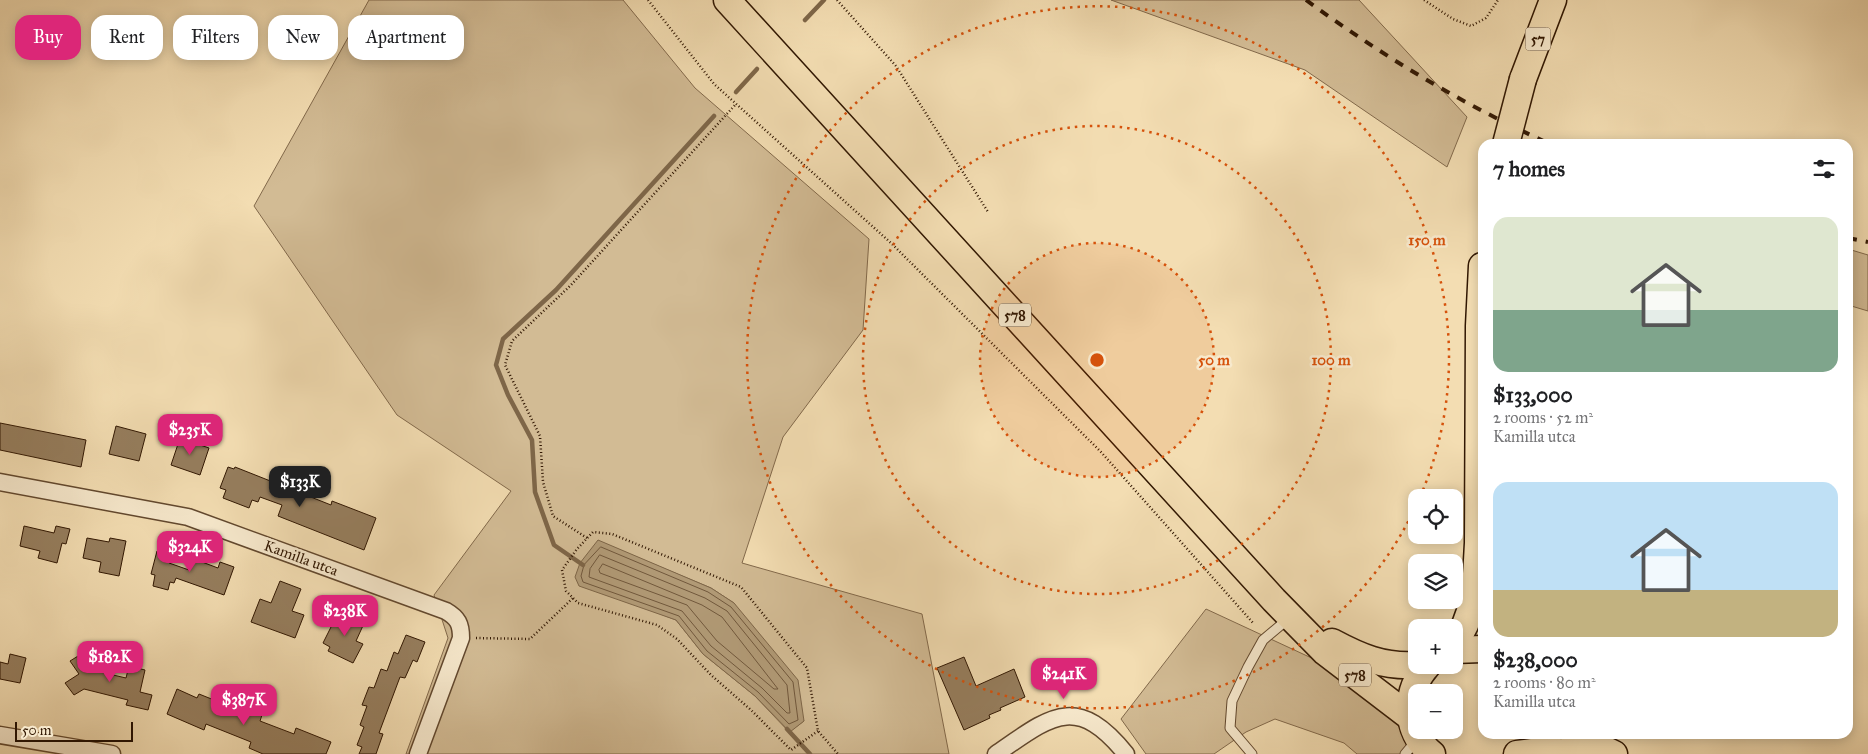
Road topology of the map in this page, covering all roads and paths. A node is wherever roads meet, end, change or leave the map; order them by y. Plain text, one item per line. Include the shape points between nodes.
1 (648, 0) edge
2 (727, 0) edge
3 (837, 0) edge
4 (1424, 0) edge
5 (1498, 0) edge
6 (1553, 0) edge
7 (736, 104) junction
8 (1507, 139) edge
9 (988, 212) dead end
10 (0, 482) edge
11 (587, 538) junction
12 (1478, 543) edge
13 (573, 598) junction
14 (1298, 623) junction
15 (1254, 624) dead end
16 (1463, 628) edge
17 (461, 638) junction
18 (1463, 648) edge
19 (1478, 649) edge
20 (1408, 664) edge
21 (1422, 674) edge
22 (818, 731) junction
23 (0, 735) edge
24 (1519, 739) edge
25 (1583, 739) edge
26 (1420, 745) edge
27 (112, 754) edge
28 (418, 754) edge
29 (838, 754) edge
30 (996, 754) edge
31 (1126, 754) edge
32 (1252, 754) edge
33 (1507, 754) edge
34 (1517, 754) edge
35 (1574, 754) edge
36 (1614, 754) edge

1 - 7 path via 714,84
2 - 14 main road, 578 via 1227,550
3 - 9 path via 896,66
4 - 5 path via 1453,19 1471,26 1486,18
6 - 8 main road, 57, bridge via 1523,79
7 - 11 path via 571,285 512,341 505,365 540,436 544,482 553,516
7 - 15 path via 891,243 1101,452
10 - 17 street, Kamilla utca via 188,517 446,611 456,617 461,626
11 - 13 path via 562,570 566,591
11 - 22 path via 593,532 612,534 741,586 807,668
12 - 16 main road via 1472,600
13 - 17 path via 530,639
13 - 22 path via 578,604 657,625 677,639 791,750
14 - 20 main road, 578 via 1373,662
14 - 26 main road, 578
14 - 32 lane via 1263,640 1232,701 1230,728
17 - 28 street
18 - 19 main road
21 - 26 main road via 1413,688
22 - 29 path
23 - 27 street
24 - 33 main road
25 - 36 main road
30 - 31 street via 1042,722 1060,715 1095,724
34 - 35 main road via 1546,750

